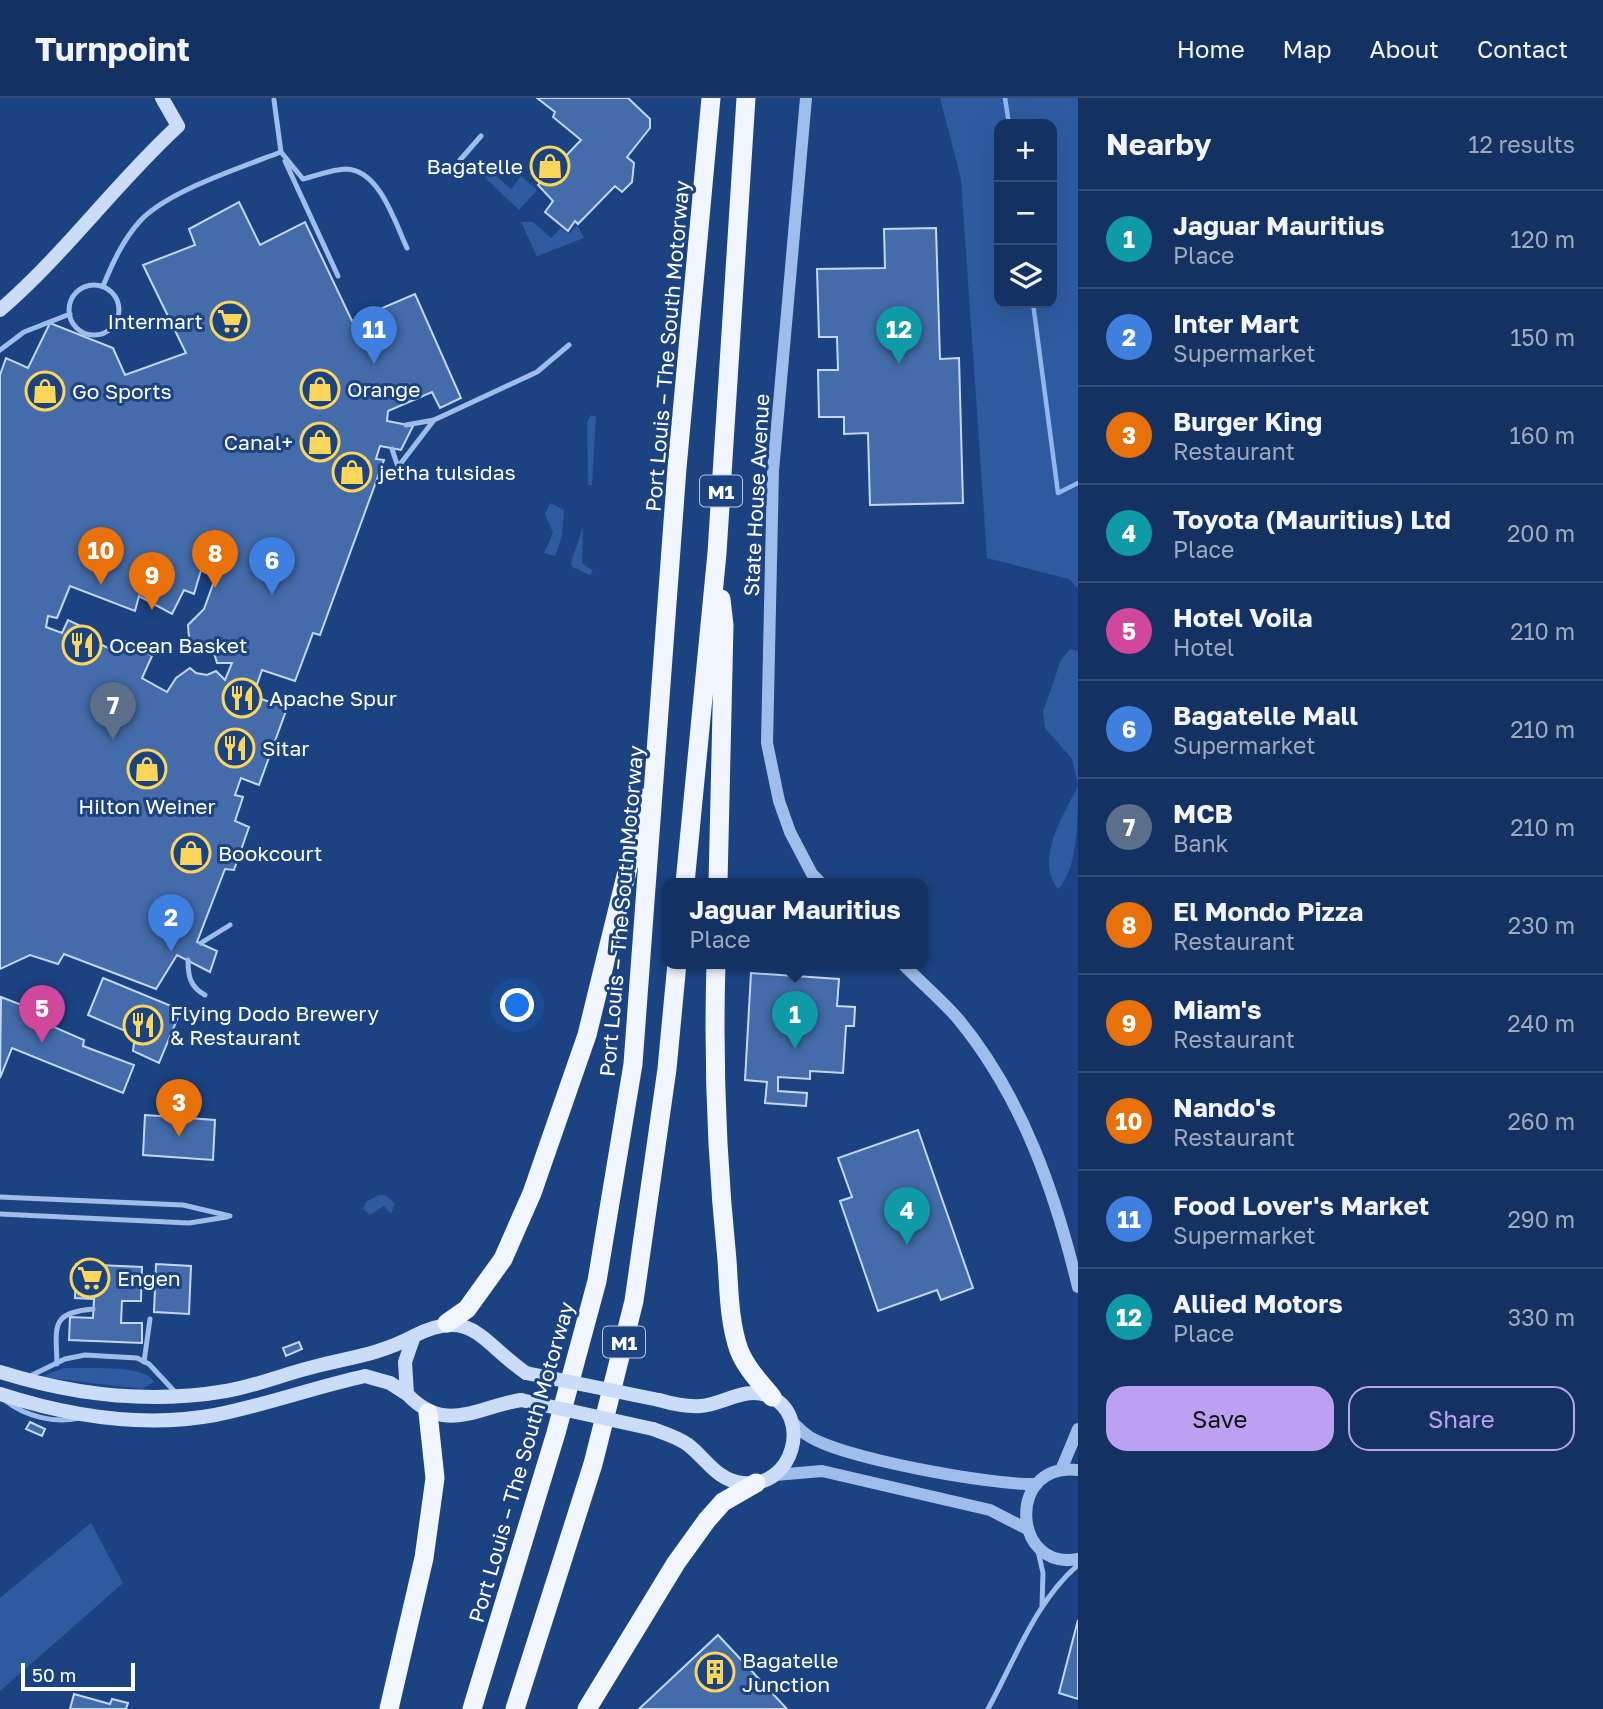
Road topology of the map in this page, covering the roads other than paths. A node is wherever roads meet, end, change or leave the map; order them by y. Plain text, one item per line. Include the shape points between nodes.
1 (162, 98) edge
2 (711, 98) edge
3 (746, 98) edge
4 (806, 98) edge
5 (274, 100) dead end
6 (481, 136) dead end
7 (281, 152) junction
8 (460, 160) dead end
9 (407, 248) dead end
10 (338, 276) dead end
11 (103, 286) junction
12 (0, 310) edge
13 (70, 314) junction
14 (569, 345) dead end
15 (0, 350) edge
16 (434, 420) junction
17 (406, 425) dead end
18 (392, 449) dead end
19 (717, 553) junction
20 (659, 741) junction
21 (685, 878) edge
22 (718, 878) edge
23 (816, 878) edge
24 (230, 925) dead end
25 (201, 943) dead end
26 (188, 960) dead end
27 (676, 969) edge
28 (716, 969) edge
29 (908, 969) edge
30 (205, 995) dead end
31 (0, 1197) edge
32 (0, 1214) edge
33 (1078, 1287) edge
34 (93, 1309) dead end
35 (150, 1319) dead end
36 (447, 1323) junction
37 (414, 1336) junction
38 (144, 1362) junction
39 (57, 1364) junction
40 (0, 1372) edge
41 (24, 1379) junction
42 (407, 1394) junction
43 (0, 1395) edge
44 (178, 1395) junction
45 (772, 1397) junction
46 (428, 1413) junction
47 (791, 1421) junction
48 (1078, 1429) edge
49 (1061, 1470) junction
50 (1078, 1470) edge
51 (775, 1475) junction
52 (756, 1483) junction
53 (1037, 1483) junction
54 (1027, 1530) junction
55 (1036, 1545) junction
56 (1078, 1559) edge
57 (1078, 1565) edge
58 (1042, 1606) junction
59 (390, 1709) edge
60 (472, 1709) edge
61 (515, 1709) edge
62 (587, 1709) edge
63 (988, 1709) edge

1 - 12 main road via 178,127 138,162 29,285
2 - 20 highway, Port Louis – The South Motorway / M1 via 677,468
3 - 19 highway, M1
4 - 23 street, State House Avenue via 773,471 767,743 790,832
5 - 7 lane
6 - 8 lane
7 - 9 lane via 303,179 346,169 364,174 381,194
7 - 10 lane
7 - 11 lane via 190,190 142,219 119,248
11 - 13 lane via 90,285 76,292
11 - 13 lane via 112,292 119,307 119,316 109,330 85,333
13 - 15 lane via 24,332
14 - 16 lane via 537,372
16 - 17 lane
16 - 18 lane via 398,467
19 - 21 highway, M1
19 - 22 highway via 724,625
20 - 36 highway via 587,1035 532,1193 503,1259 467,1309
20 - 60 highway, Port Louis – The South Motorway / M1 via 633,1064 597,1281
24 - 25 lane
26 - 30 lane via 188,977
27 - 61 highway, M1 via 634,1301 593,1464
28 - 45 highway via 723,1217 733,1325 748,1368
29 - 33 street via 958,1020 998,1079 1046,1172
31 - 32 lane via 183,1205 230,1216 189,1223
34 - 39 lane via 71,1311 60,1318
35 - 38 lane
36 - 37 main road
36 - 45 main road, bridge via 465,1325 526,1373 678,1405 703,1406 748,1393
37 - 42 main road via 405,1362
37 - 44 main road via 387,1350 248,1386
38 - 39 lane via 85,1355
38 - 44 lane
39 - 41 lane
40 - 41 main road
41 - 44 main road via 83,1393
42 - 43 main road via 390,1382 365,1376 212,1415 154,1419 88,1416
42 - 46 main road
45 - 47 main road
46 - 52 main road, bridge via 450,1417 521,1401 653,1429 684,1441 721,1476
46 - 59 highway via 435,1478 421,1572
47 - 51 main road via 791,1456
47 - 53 street via 807,1436 836,1448 990,1483
48 - 49 street
49 - 50 street
49 - 53 street
51 - 52 main road
51 - 54 street via 822,1471 990,1510
52 - 62 highway via 723,1502 707,1520
53 - 54 street via 1026,1505
54 - 55 street
55 - 56 street via 1059,1559
55 - 58 lane via 1043,1573
57 - 58 lane
58 - 63 lane

